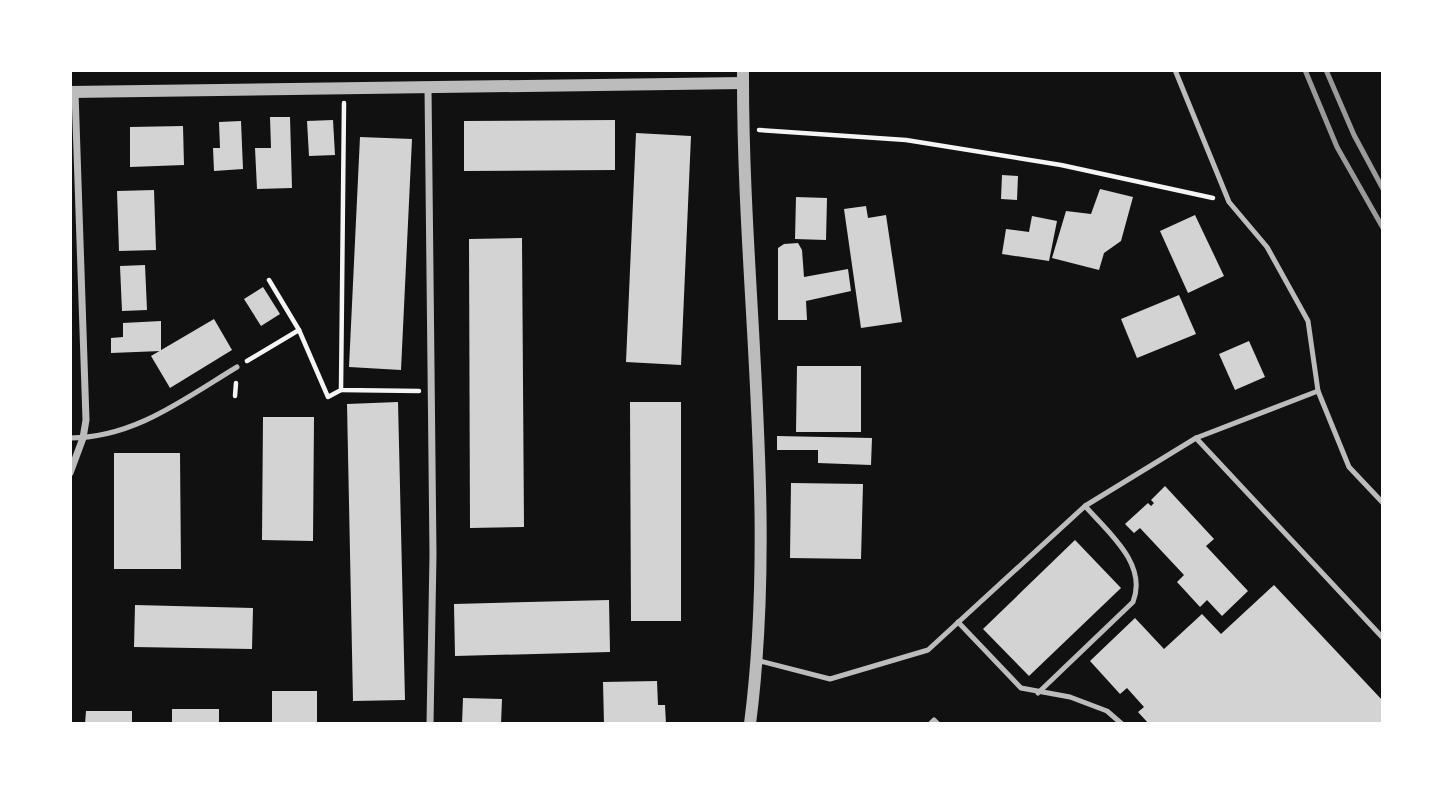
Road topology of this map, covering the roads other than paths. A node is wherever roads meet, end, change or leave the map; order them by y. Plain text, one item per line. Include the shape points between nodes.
1 (1175, 70) edge
2 (743, 76) edge
3 (428, 87) junction
4 (72, 92) edge
5 (237, 367) road end
6 (1318, 391) junction
7 (70, 438) edge
8 (83, 438) junction
9 (1196, 438) junction
10 (70, 473) edge
11 (1383, 503) edge
12 (1085, 506) junction
13 (958, 622) junction
14 (1383, 639) edge
15 (756, 660) junction
16 (1038, 693) junction
17 (429, 724) edge
18 (750, 724) edge
19 (930, 724) edge
20 (938, 724) edge
21 (1122, 724) edge

1 - 6 lane via 1230,202 1267,247 1308,321
2 - 3 street
2 - 15 street via 762,515
3 - 4 street
3 - 17 street via 433,555
4 - 8 street via 86,419
5 - 8 lane via 141,424
6 - 9 lane
6 - 11 lane via 1349,467
7 - 8 lane
8 - 10 street
9 - 12 lane
9 - 14 lane
12 - 13 lane
12 - 16 lane via 1124,550 1138,589 1133,602
13 - 15 lane via 928,650 830,679
13 - 16 lane via 1021,688
15 - 18 street
16 - 21 lane via 1070,697 1107,711
19 - 20 lane via 934,720

